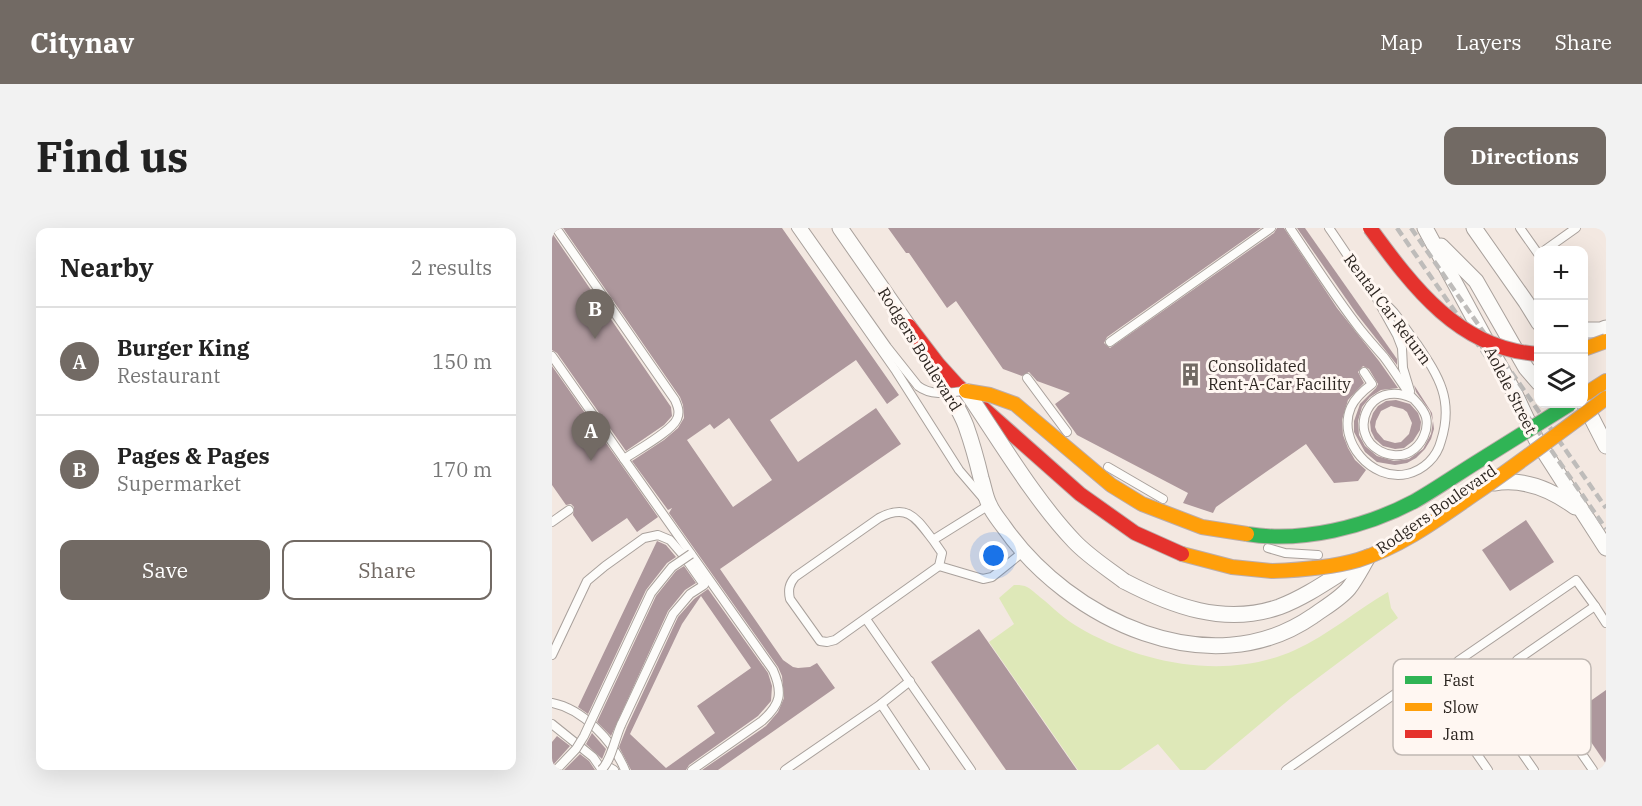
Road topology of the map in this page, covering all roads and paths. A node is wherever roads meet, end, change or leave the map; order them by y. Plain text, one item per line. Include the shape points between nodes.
1 (556, 228) edge
2 (796, 228) edge
3 (803, 228) edge
4 (840, 228) edge
5 (851, 228) edge
6 (1272, 228) edge
7 (1290, 228) edge
8 (1329, 228) edge
9 (1370, 228) edge
10 (1474, 228) edge
11 (1520, 228) edge
12 (1576, 228) edge
13 (1427, 230) edge
14 (1551, 246) edge
15 (1534, 248) edge
16 (1371, 289) junction
17 (1532, 306) edge
18 (909, 326) junction
19 (1606, 328) edge
20 (1588, 330) edge
21 (1606, 341) edge
22 (1110, 342) dead end
23 (1588, 347) edge
24 (1534, 353) edge
25 (552, 357) edge
26 (1364, 372) dead end
27 (1534, 377) edge
28 (1028, 378) dead end
29 (1606, 381) edge
30 (1606, 387) edge
31 (966, 391) junction
32 (1588, 392) edge
33 (1412, 398) junction
34 (1606, 398) edge
35 (1588, 400) edge
36 (1564, 408) edge
37 (1576, 408) edge
38 (1586, 408) edge
39 (1069, 435) dead end
40 (1536, 439) junction
41 (1606, 446) edge
42 (624, 459) junction
43 (1102, 463) dead end
44 (1464, 489) junction
45 (1170, 504) dead end
46 (989, 505) junction
47 (1179, 509) dead end
48 (569, 510) dead end
49 (1582, 512) junction
50 (552, 522) edge
51 (933, 540) junction
52 (1251, 543) dead end
53 (1263, 546) dead end
54 (1606, 548) edge
55 (1023, 552) junction
56 (692, 554) junction
57 (1325, 555) dead end
58 (1336, 555) dead end
59 (1370, 555) junction
60 (939, 566) junction
61 (1594, 606) junction
62 (866, 619) junction
63 (1606, 623) edge
64 (552, 656) edge
65 (1461, 659) edge
66 (1518, 659) edge
67 (910, 681) junction
68 (1393, 695) edge
69 (552, 703) edge
70 (880, 704) junction
71 (552, 724) edge
72 (1478, 755) edge
73 (1524, 755) edge
74 (1583, 755) edge
75 (556, 769) edge
76 (606, 769) edge
77 (625, 770) edge
78 (692, 770) edge
79 (785, 770) edge
80 (925, 770) edge
81 (971, 770) edge
82 (1286, 770) edge
83 (1488, 770) edge
84 (1534, 770) edge
85 (1593, 770) edge

1 - 42 lane via 679,410 674,424
2 - 46 lane via 896,371 959,470
3 - 31 lane, bridge via 918,386 934,393
4 - 18 street, Rodgers Boulevard
5 - 31 street
6 - 22 lane
7 - 33 lane
8 - 16 lane, Rental Car Return
9 - 24 highway, bridge via 1424,298 1460,329 1498,347
10 - 17 street
11 - 15 lane
12 - 14 lane
13 - 27 street via 1476,281
13 - 40 street, Aolele Street
16 - 26 lane, Rental Car Return via 1396,315 1431,365 1444,394 1444,432 1439,447 1423,468 1406,474 1385,472 1365,462 1351,443 1347,426 1350,408 1372,384
16 - 33 lane via 1402,348
18 - 34 highway, bridge via 948,376 1081,497 1119,525 1160,547 1243,570 1311,570 1382,550 1430,525
18 - 46 street, Rodgers Boulevard via 965,423
19 - 20 street
21 - 23 highway, bridge
25 - 42 lane
28 - 39 lane
29 - 32 highway
30 - 35 street, Rodgers Boulevard
31 - 36 highway, bridge via 1014,404 1111,485 1142,504 1202,527 1270,538 1346,527 1394,510
31 - 59 street, bridge via 1075,542 1124,581 1163,601 1193,611 1224,615 1278,607
33 - 33 lane via 1391,393 1372,402 1366,411 1365,433 1378,450 1399,456 1418,446 1424,437 1425,415
37 - 40 street, Rodgers Boulevard
38 - 41 street
40 - 44 street, Rodgers Boulevard
40 - 49 street, Aolele Street
42 - 56 lane
43 - 45 lane
44 - 49 street via 1498,482 1538,486
44 - 59 street, Rodgers Boulevard
46 - 51 lane
46 - 55 street, Rodgers Boulevard
47 - 52 lane via 1218,532
48 - 50 lane
49 - 54 street, Aolele Street
51 - 60 lane via 942,553
51 - 62 lane via 918,520 893,511 790,583 790,599 820,641 835,640
53 - 57 lane via 1285,554
55 - 59 street, Rodgers Boulevard via 1050,579 1105,616 1168,640 1216,646 1266,640 1304,622 1348,590
55 - 60 lane via 992,577 983,579
56 - 75 lane, bridge via 672,567 651,593 584,736
56 - 78 lane via 773,670 780,694 772,712 762,721
58 - 59 lane
60 - 62 lane
61 - 63 lane
61 - 65 lane via 1576,580
61 - 66 lane
62 - 67 lane
64 - 76 lane, bridge via 587,581 635,543 652,535 665,537 676,546 704,585 676,610 614,739
67 - 70 lane
67 - 81 lane
68 - 82 lane
69 - 77 lane via 564,705 593,726
70 - 79 lane
70 - 80 lane
71 - 76 lane
72 - 83 lane
73 - 84 lane
74 - 85 lane

